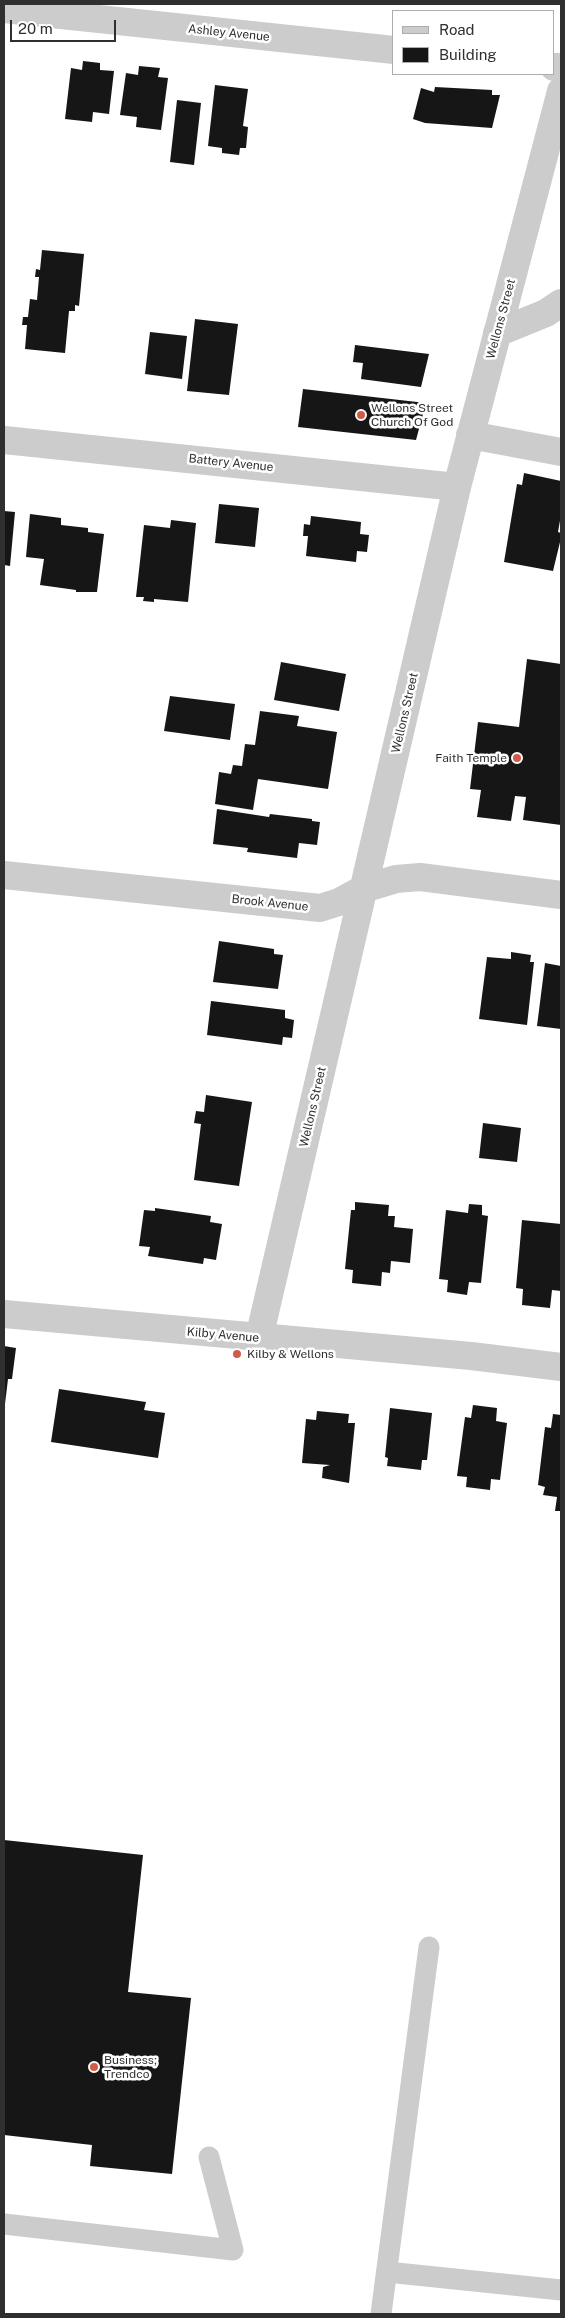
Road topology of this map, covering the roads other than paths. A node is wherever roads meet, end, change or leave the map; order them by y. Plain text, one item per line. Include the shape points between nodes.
1 (4, 10) edge
2 (392, 50) edge
3 (561, 91) edge
4 (561, 303) edge
5 (498, 333) junction
6 (470, 435) junction
7 (4, 440) edge
8 (561, 452) edge
9 (457, 487) junction
10 (4, 875) edge
11 (363, 889) junction
12 (561, 895) edge
13 (4, 1314) edge
14 (259, 1338) junction
15 (561, 1367) edge
16 (429, 1947) dead end
17 (209, 2158) dead end
18 (4, 2224) edge
19 (387, 2272) junction
20 (561, 2290) edge
21 (381, 2314) edge

1 - 2 street, Ashley Avenue
3 - 5 street, Wellons Street
4 - 5 street via 546,313
5 - 6 street, Wellons Street
6 - 8 street
6 - 9 street, Wellons Street
7 - 9 street, Battery Avenue
9 - 11 street, Wellons Street
10 - 11 street, Brook Avenue via 320,908
11 - 12 street, Brook Avenue via 396,879 420,877
11 - 14 street, Wellons Street
13 - 14 street, Kilby Avenue
14 - 15 street, Kilby Avenue
16 - 19 lane
17 - 18 lane via 233,2250
19 - 20 lane
19 - 21 lane

